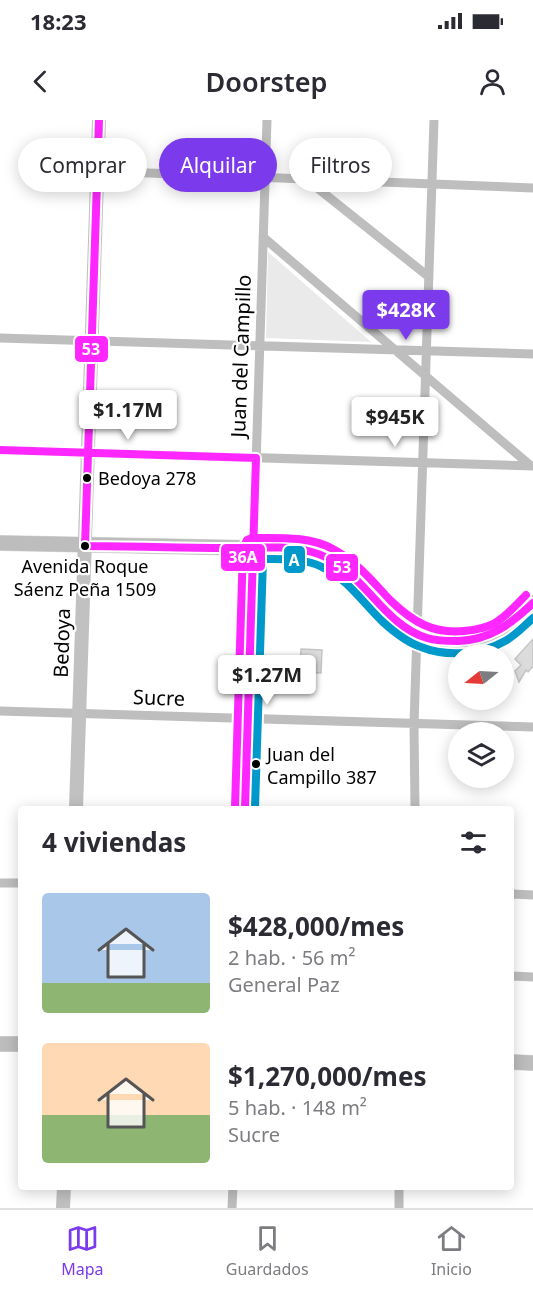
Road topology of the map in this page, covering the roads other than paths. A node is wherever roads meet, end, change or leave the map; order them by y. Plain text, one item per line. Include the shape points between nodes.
1 (99, 120) edge
2 (267, 120) edge
3 (434, 120) edge
4 (99, 138) edge
5 (266, 138) edge
6 (392, 182) edge
7 (432, 184) junction
8 (533, 188) edge
9 (97, 192) edge
10 (264, 192) edge
11 (322, 192) edge
12 (263, 237) junction
13 (429, 277) junction
14 (0, 338) edge
15 (92, 340) junction
16 (260, 346) junction
17 (395, 350) junction
18 (426, 351) junction
19 (533, 354) edge
20 (426, 376) junction
21 (0, 450) edge
22 (88, 453) junction
23 (256, 458) junction
24 (423, 463) junction
25 (532, 466) edge
26 (0, 543) edge
27 (85, 546) junction
28 (253, 548) junction
29 (533, 603) edge
30 (417, 635) junction
31 (0, 711) edge
32 (79, 714) junction
33 (248, 719) junction
34 (414, 724) junction
35 (533, 727) edge
36 (76, 806) edge
37 (245, 806) edge
38 (415, 806) edge
39 (0, 883) edge
40 (18, 883) edge
41 (514, 894) edge
42 (533, 895) edge
43 (514, 976) edge
44 (533, 977) edge
45 (0, 1044) edge
46 (18, 1044) edge
47 (514, 1062) edge
48 (533, 1063) edge
49 (64, 1190) edge
50 (233, 1190) edge
51 (399, 1190) edge
52 (63, 1208) edge
53 (232, 1208) edge
54 (399, 1208) edge

1 - 4 main road, Bedoya
2 - 5 street, Juan del Campillo
3 - 7 street
6 - 7 street
7 - 8 street
7 - 13 street
9 - 15 main road, Bedoya
10 - 12 street, Juan del Campillo
11 - 13 street
12 - 16 street, Juan del Campillo
12 - 17 street
13 - 18 street
14 - 15 street
15 - 16 street
15 - 22 main road, Bedoya
16 - 17 street
16 - 23 street, Juan del Campillo
17 - 18 street
17 - 20 street
18 - 19 street
18 - 20 street
20 - 24 street
20 - 25 street
21 - 22 street
22 - 23 street
22 - 27 main road, Bedoya
23 - 24 street
23 - 28 street, Juan del Campillo
24 - 25 street
24 - 30 street
26 - 27 main road
27 - 28 main road
27 - 32 main road, Bedoya
28 - 30 main road via 295,550 325,557 346,570
28 - 33 street, Juan del Campillo
29 - 30 main road via 516,620 479,640 440,641
30 - 34 street
31 - 32 street, Sucre
32 - 33 street, Sucre
32 - 36 main road, Bedoya
33 - 34 street, Sucre
33 - 37 street, Juan del Campillo
34 - 35 street, Sucre
34 - 38 street
39 - 40 street
41 - 42 street
43 - 44 street
45 - 46 main road
47 - 48 main road
49 - 52 main road
50 - 53 street
51 - 54 street

